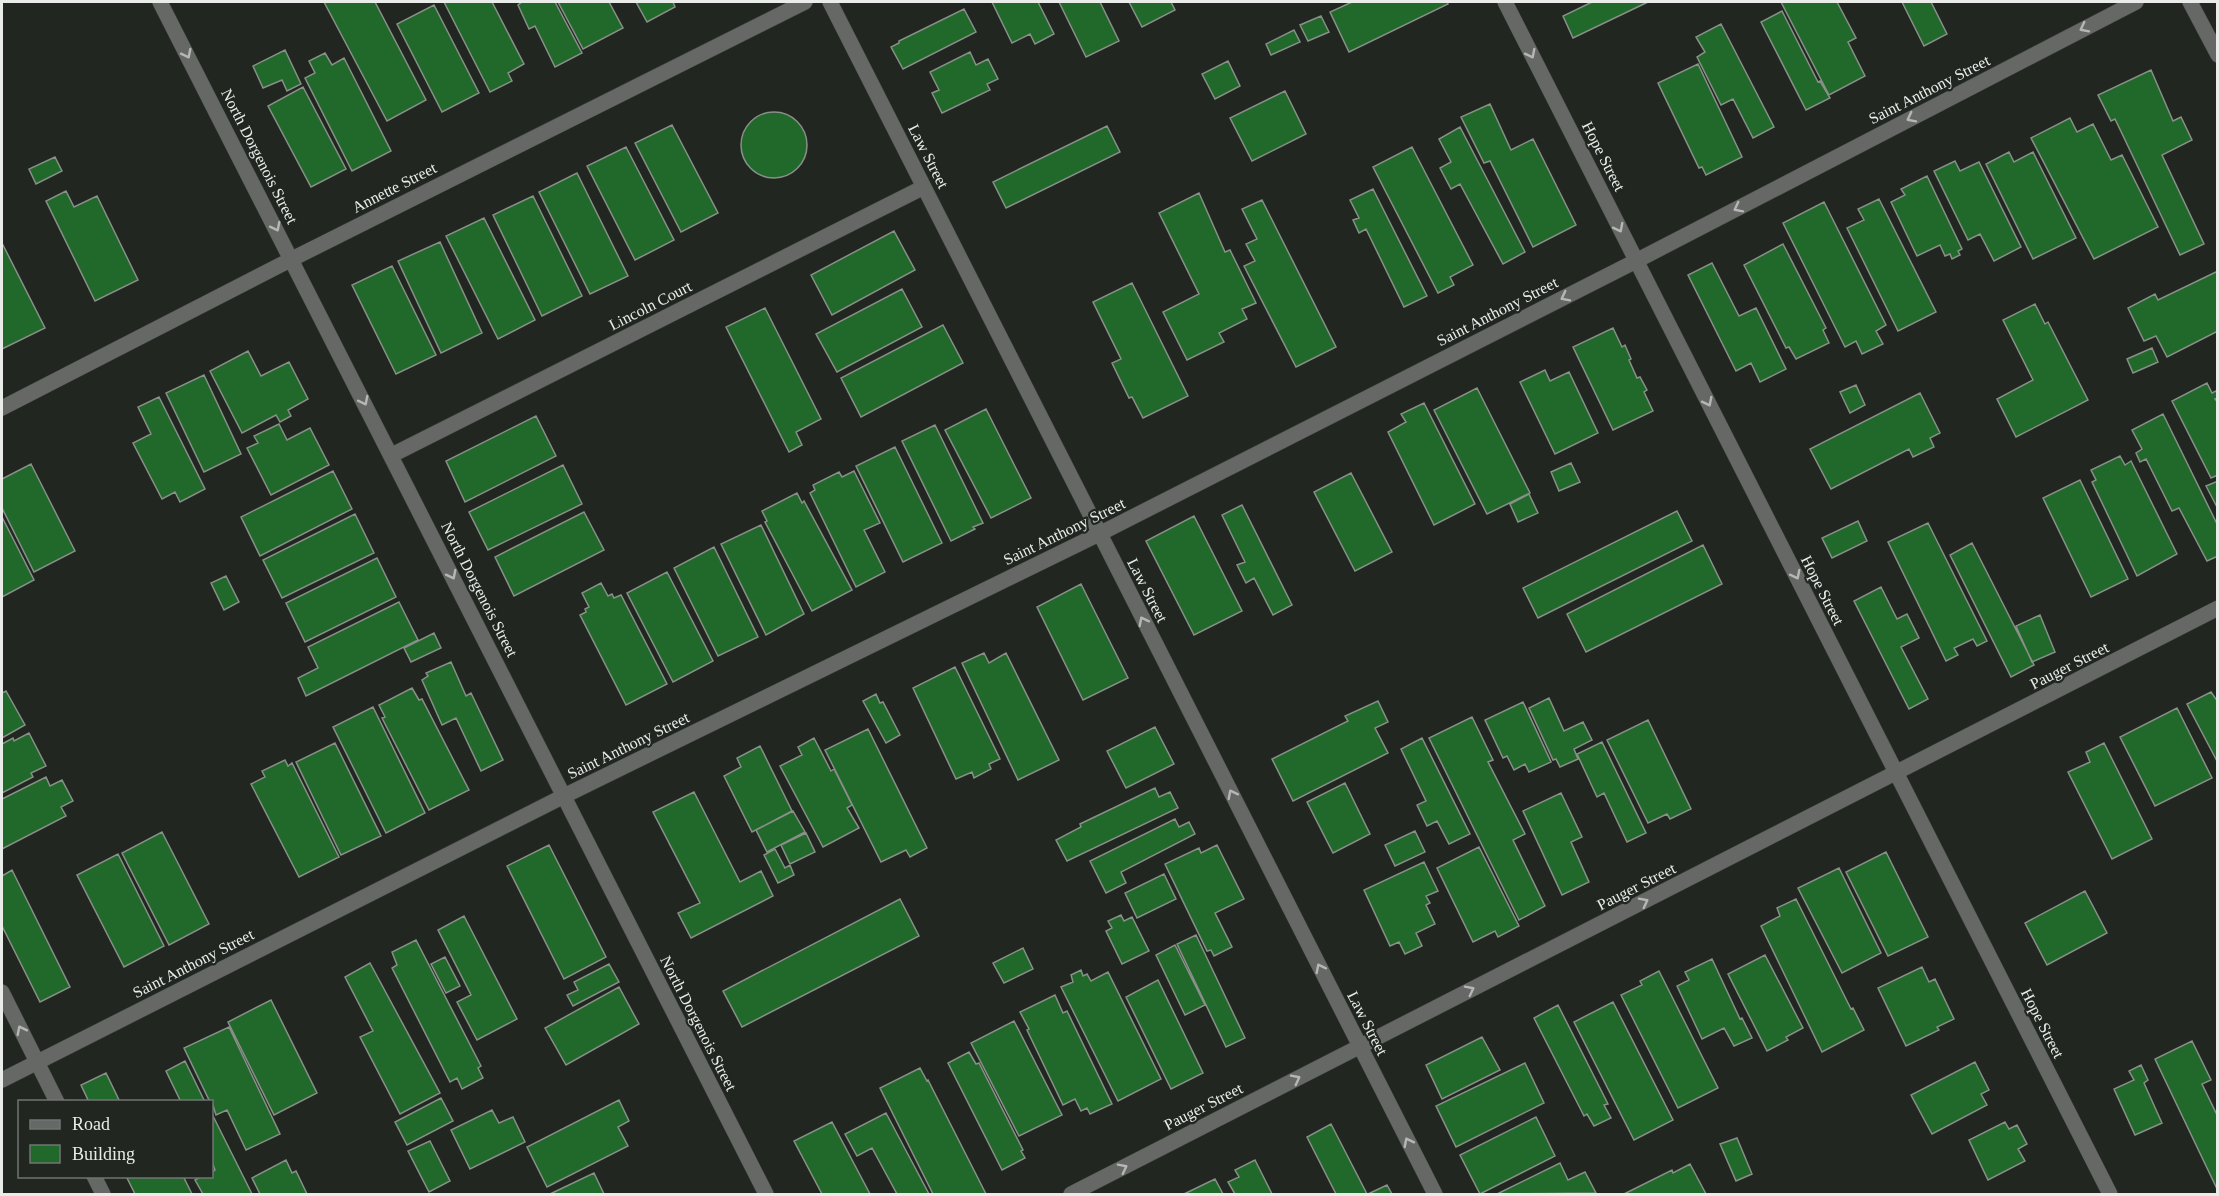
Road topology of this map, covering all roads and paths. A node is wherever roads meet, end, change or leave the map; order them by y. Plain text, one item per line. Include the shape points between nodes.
1 (160, 2) edge
2 (805, 2) edge
3 (830, 2) edge
4 (1505, 2) edge
5 (2136, 2) edge
6 (2190, 2) edge
7 (2217, 55) edge
8 (924, 187) junction
9 (292, 259) junction
10 (1636, 261) junction
11 (2, 408) edge
12 (392, 455) junction
13 (1099, 534) junction
14 (2217, 608) edge
15 (1896, 774) junction
16 (564, 796) junction
17 (2, 992) edge
18 (1359, 1046) junction
19 (38, 1062) junction
20 (2, 1080) edge
21 (57, 1100) edge
22 (95, 1178) edge
23 (103, 1194) edge
24 (766, 1194) edge
25 (1071, 1194) edge
26 (1434, 1194) edge
27 (2110, 1194) edge

1 -> 9 street, North Dorgenois Street
2 - 9 street, Annette Street
3 - 8 street, Law Street
4 -> 10 street, Hope Street
5 -> 10 street, Saint Anthony Street
6 - 7 street
8 - 12 street, Lincoln Court
8 - 13 street, Law Street
9 - 11 street, Annette Street
9 -> 12 street, North Dorgenois Street
10 -> 13 street, Saint Anthony Street
10 -> 15 street, Hope Street
12 -> 16 street, North Dorgenois Street
13 - 16 street, Saint Anthony Street
18 -> 13 street, Law Street
14 - 15 street, Pauger Street
18 -> 15 street, Pauger Street
15 - 27 street, Hope Street
16 - 19 street, Saint Anthony Street
16 - 24 street, North Dorgenois Street
19 -> 17 street
25 -> 18 street, Pauger Street
26 -> 18 street, Law Street
19 - 20 street, Saint Anthony Street
19 - 21 street
22 - 23 street

